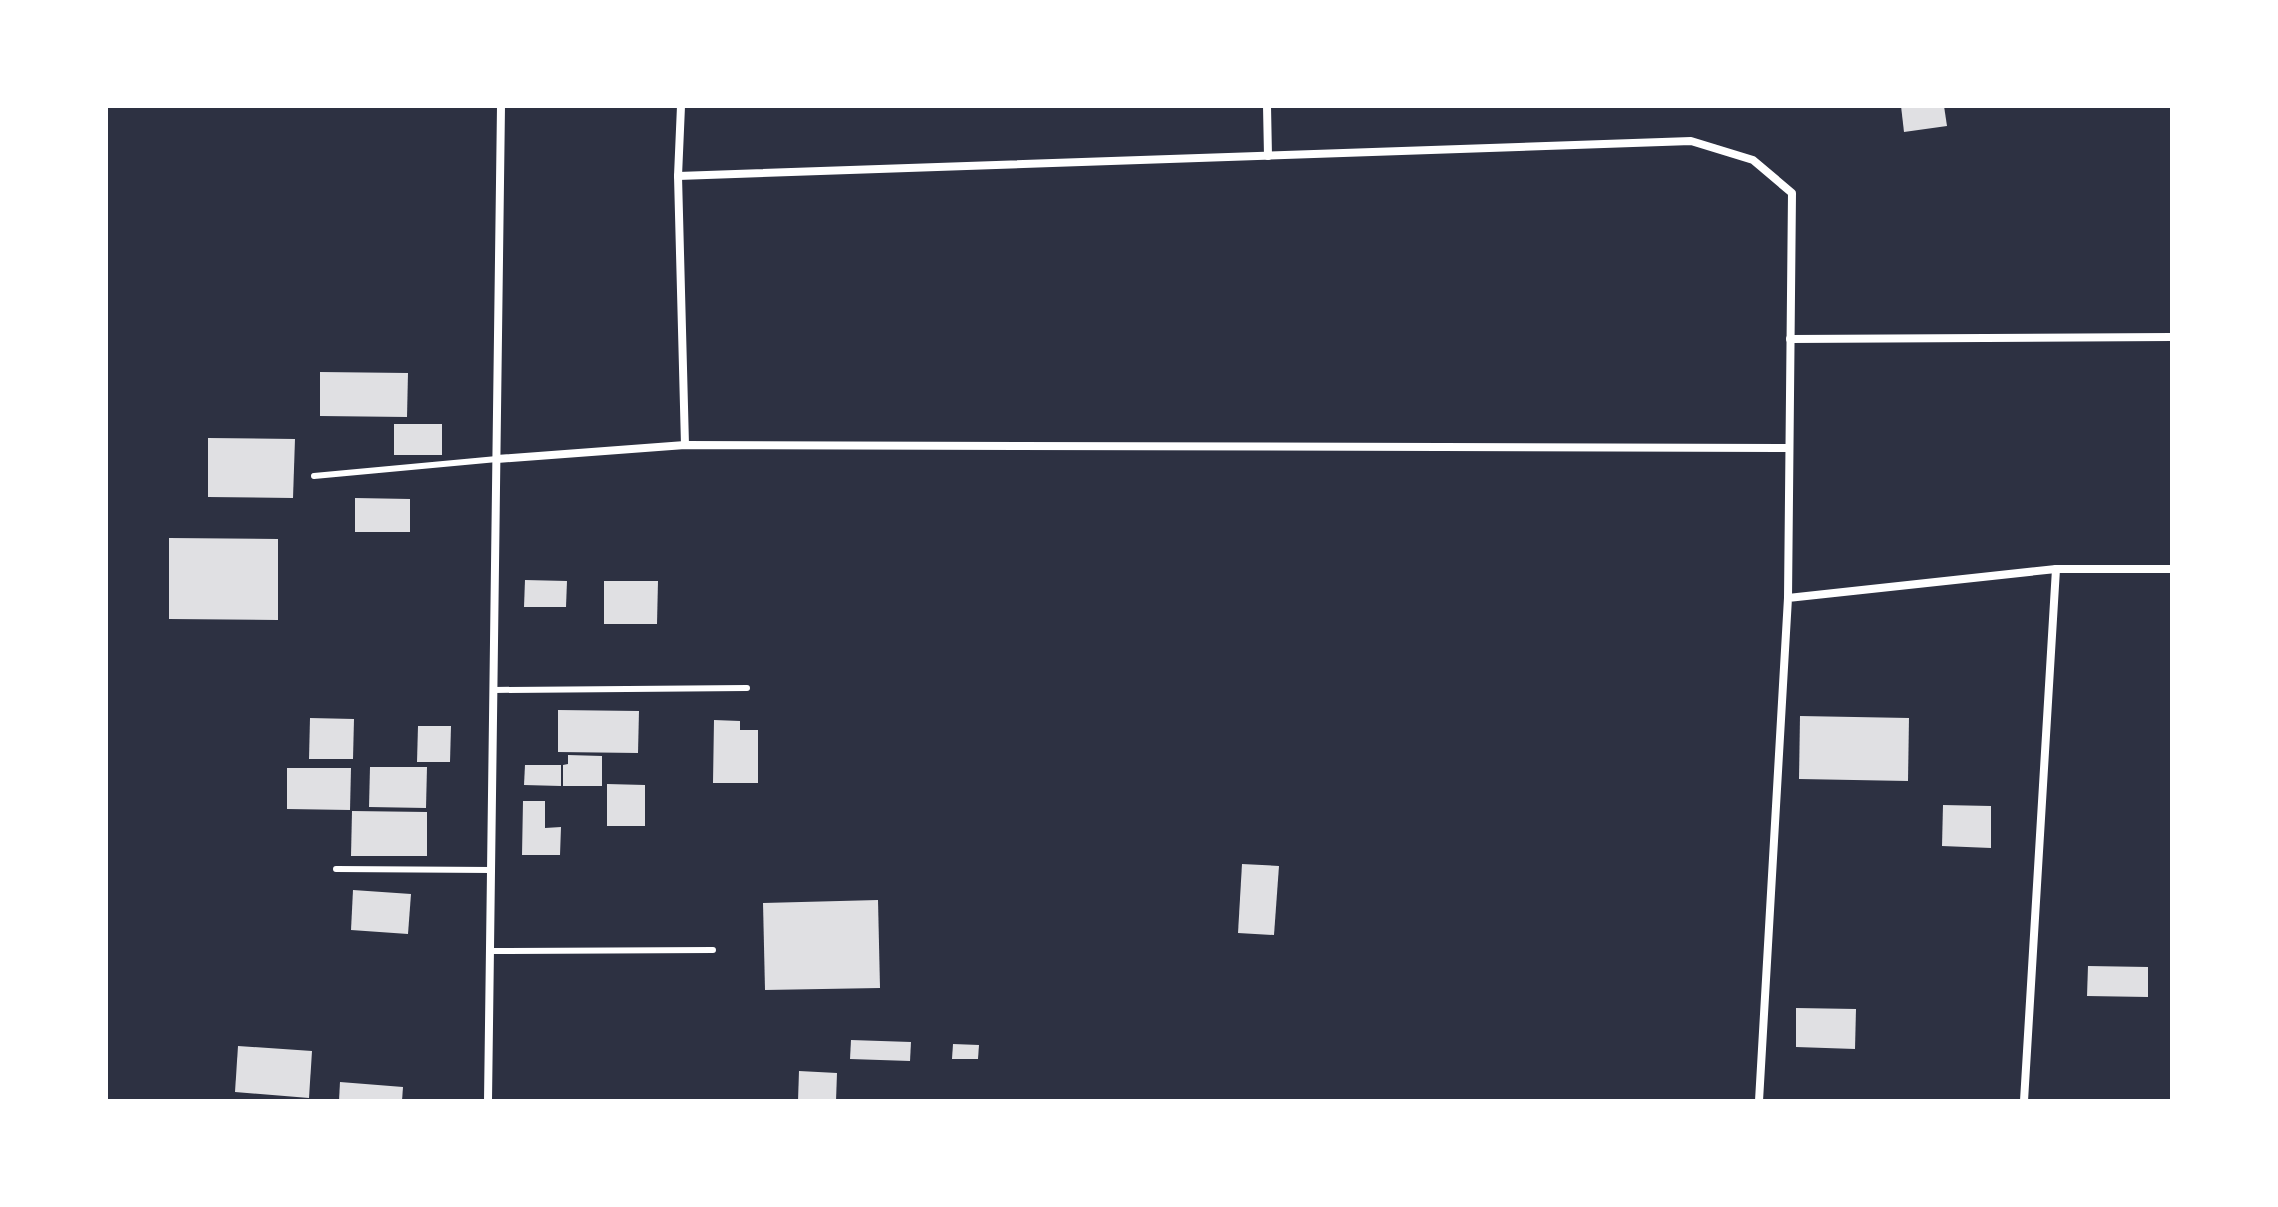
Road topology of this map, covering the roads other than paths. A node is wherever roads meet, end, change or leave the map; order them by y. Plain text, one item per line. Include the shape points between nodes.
1 (501, 106) edge
2 (681, 106) edge
3 (1267, 106) edge
4 (1268, 156) junction
5 (678, 176) junction
6 (2172, 337) edge
7 (1790, 339) junction
8 (685, 445) junction
9 (1789, 448) junction
10 (497, 459) junction
11 (314, 476) dead end
12 (2056, 569) junction
13 (2172, 569) edge
14 (1788, 598) junction
15 (747, 688) dead end
16 (494, 690) junction
17 (336, 869) dead end
18 (492, 870) junction
19 (713, 950) dead end
20 (490, 951) junction
21 (488, 1101) edge
22 (1759, 1101) edge
23 (2024, 1101) edge

1 - 10 street
2 - 5 street
3 - 4 street
4 - 5 street
4 - 7 street via 1691,141 1753,160 1792,193
5 - 8 street
6 - 7 street
7 - 9 street
8 - 9 street
8 - 10 street
9 - 14 street
10 - 11 lane
10 - 16 street
12 - 13 street
12 - 14 street
12 - 23 street
14 - 22 street
15 - 16 lane
16 - 18 street
17 - 18 lane
18 - 20 street
19 - 20 lane
20 - 21 street

